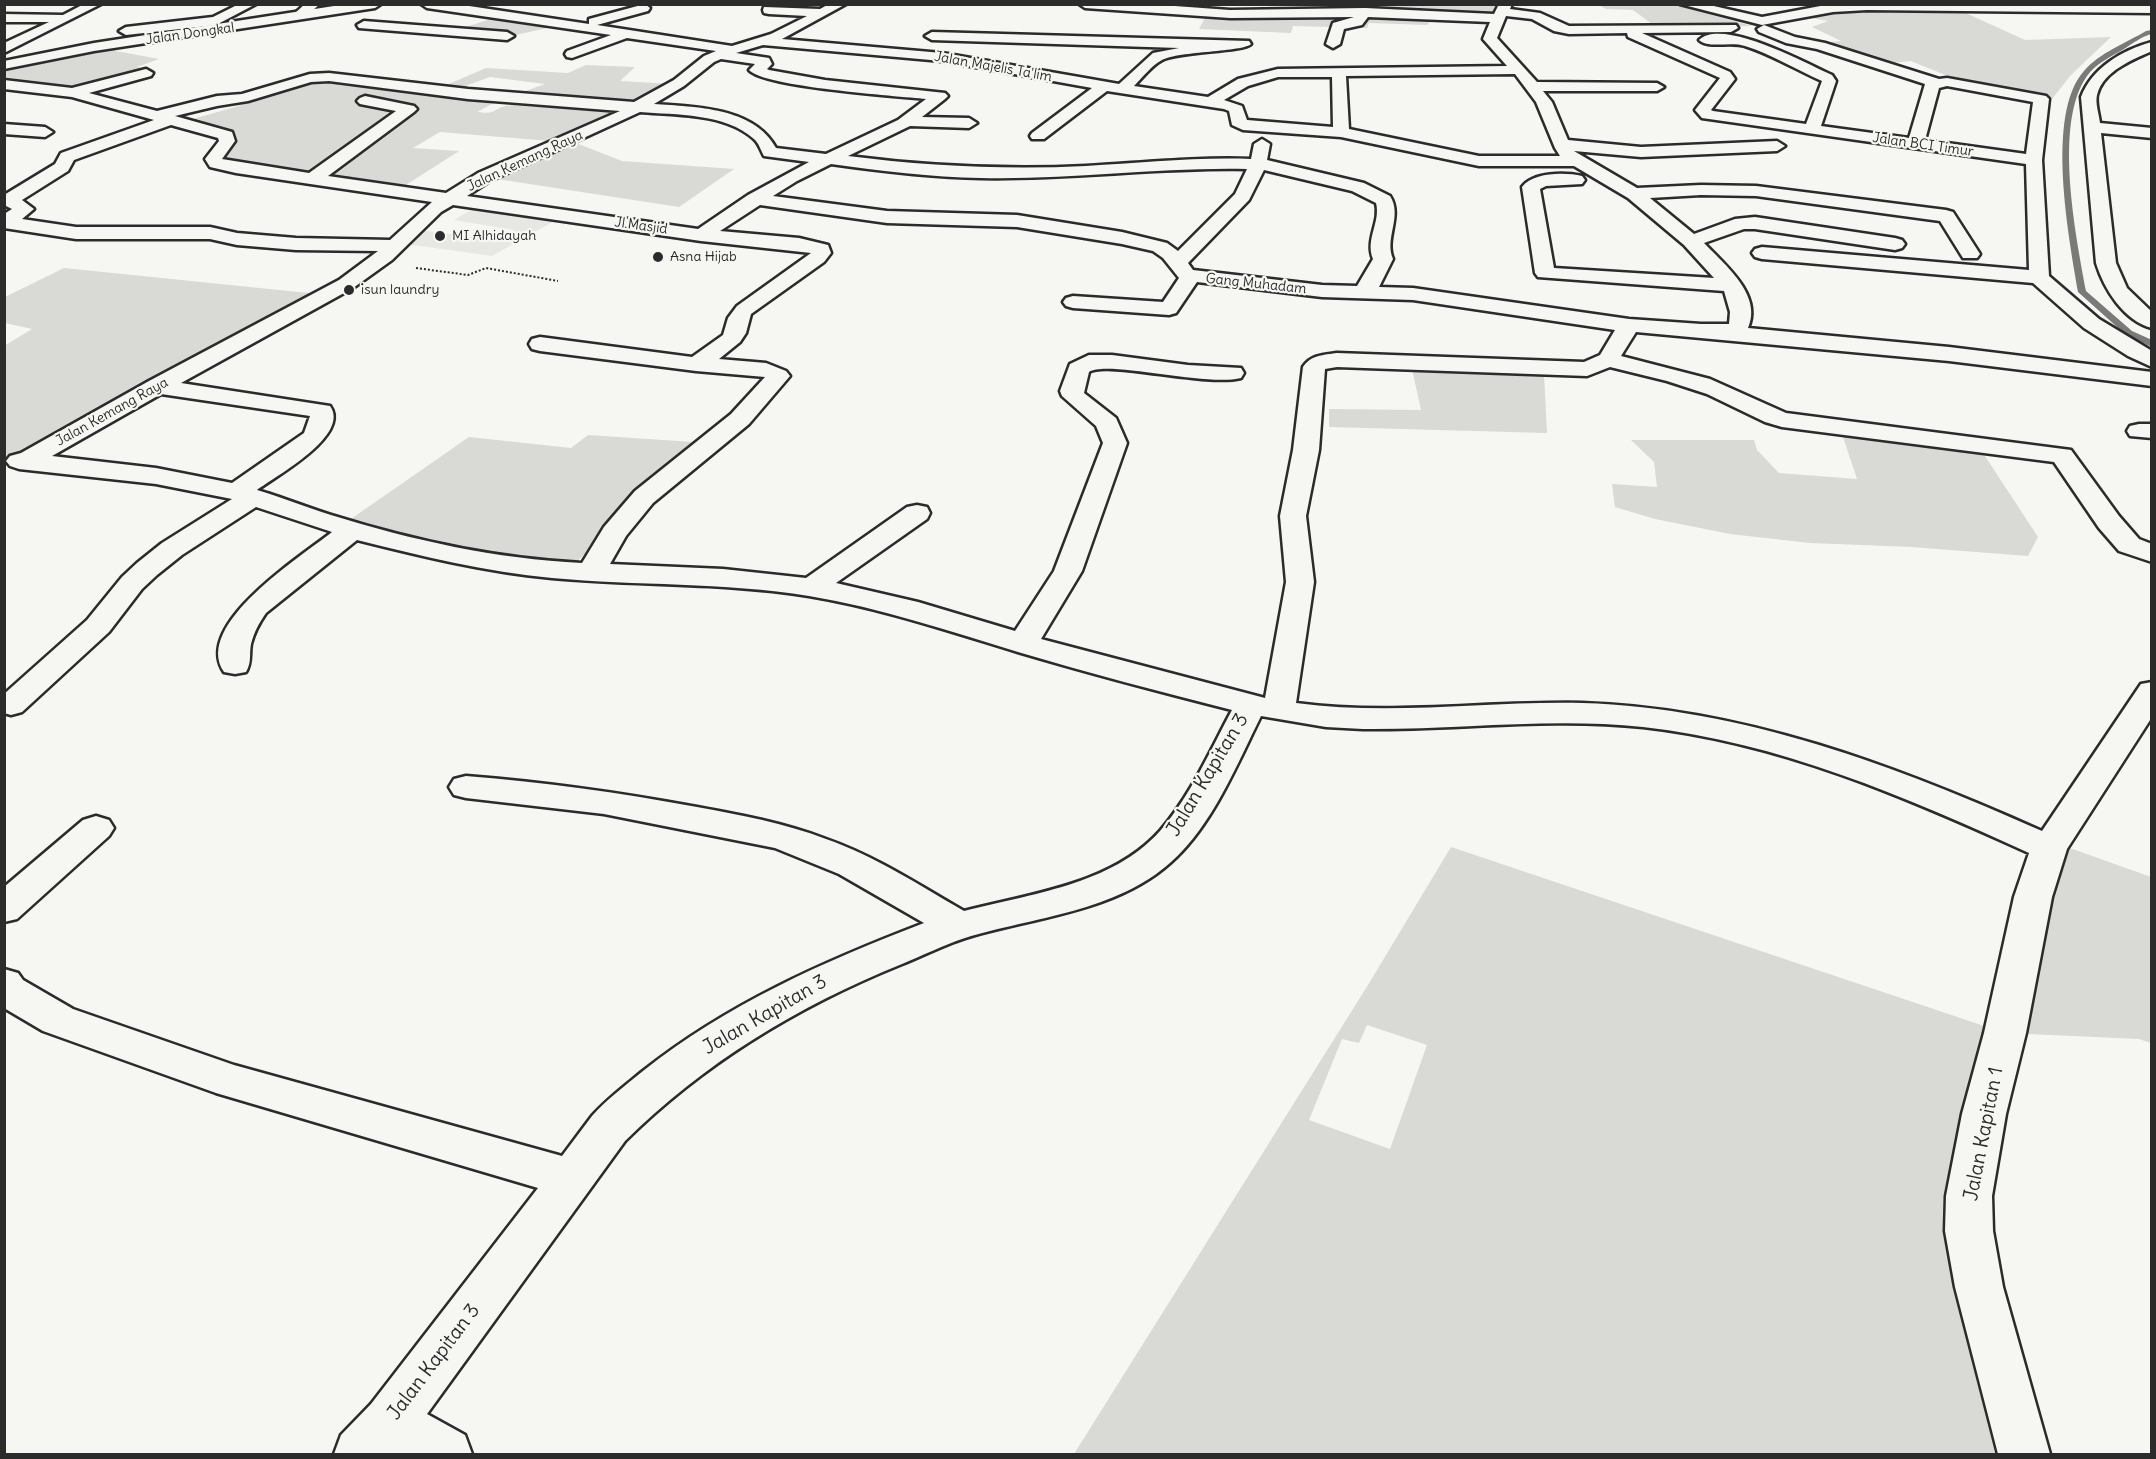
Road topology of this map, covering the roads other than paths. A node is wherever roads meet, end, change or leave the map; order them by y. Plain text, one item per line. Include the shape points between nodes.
1 (95, 4) edge
2 (250, 4) edge
3 (314, 4) edge
4 (375, 4) edge
5 (427, 4) edge
6 (615, 4) edge
7 (840, 4) edge
8 (1085, 4) edge
9 (1686, 4) edge
10 (1986, 5) edge
11 (1365, 9) edge
12 (2151, 9) edge
13 (498, 10) edge
14 (769, 10) dead end
15 (1502, 12) edge
16 (822, 13) junction
17 (300, 14) dead end
18 (157, 15) dead end
19 (4, 18) edge
20 (69, 18) junction
21 (1762, 24) junction
22 (364, 25) dead end
23 (561, 25) junction
24 (973, 26) dead end
25 (578, 27) junction
26 (796, 29) junction
27 (823, 30) dead end
28 (450, 32) junction
29 (629, 33) junction
30 (1634, 34) dead end
31 (919, 36) dead end
32 (962, 38) junction
33 (1490, 39) junction
34 (4, 40) edge
35 (22, 40) junction
36 (762, 41) junction
37 (1652, 43) junction
38 (1244, 44) dead end
39 (1333, 44) dead end
40 (1217, 45) junction
41 (1472, 45) dead end
42 (2151, 46) edge
43 (4, 49) edge
44 (849, 50) junction
45 (724, 52) junction
46 (572, 54) dead end
47 (325, 61) dead end
48 (4, 65) edge
49 (1519, 70) junction
50 (1339, 72) junction
51 (146, 74) dead end
52 (314, 77) junction
53 (901, 77) dead end
54 (1936, 83) junction
55 (4, 84) edge
56 (1104, 86) junction
57 (1532, 86) junction
58 (1657, 87) dead end
59 (1122, 89) junction
60 (73, 93) junction
61 (349, 99) dead end
62 (1212, 102) junction
63 (637, 107) junction
64 (165, 118) junction
65 (908, 121) junction
66 (969, 123) dead end
67 (2093, 127) junction
68 (1266, 128) junction
69 (4, 129) edge
70 (1812, 130) junction
71 (45, 132) dead end
72 (1341, 132) junction
73 (2151, 133) edge
74 (1038, 136) dead end
75 (1916, 144) junction
76 (1563, 145) junction
77 (1777, 146) dead end
78 (830, 159) junction
79 (2034, 160) junction
80 (1576, 161) junction
81 (1258, 164) junction
82 (314, 178) junction
83 (1608, 179) junction
84 (1634, 194) junction
85 (450, 197) junction
86 (754, 199) junction
87 (4, 222) edge
88 (693, 234) junction
89 (1691, 241) junction
90 (396, 246) junction
91 (667, 246) dead end
92 (1762, 253) dead end
93 (1184, 270) junction
94 (2040, 277) junction
95 (1732, 285) junction
96 (1364, 291) junction
97 (1073, 302) dead end
98 (2141, 307) edge
99 (2151, 322) edge
100 (1629, 325) junction
101 (1716, 332) junction
102 (540, 344) dead end
103 (1608, 360) junction
104 (2151, 360) edge
105 (696, 364) junction
106 (1233, 374) dead end
107 (2151, 379) edge
108 (157, 386) junction
109 (15, 461) edge
110 (244, 495) junction
111 (917, 513) dead end
112 (352, 529) junction
113 (2151, 554) edge
114 (591, 573) junction
115 (811, 588) junction
116 (1023, 643) junction
117 (235, 665) dead end
118 (11, 705) dead end
119 (1265, 707) junction
120 (2147, 707) edge
121 (466, 787) dead end
122 (96, 828) dead end
123 (2049, 848) junction
124 (4, 909) edge
125 (959, 926) junction
126 (6, 990) edge
127 (571, 1178) junction
128 (375, 1438) edge
129 (446, 1455) edge
130 (2024, 1455) edge

1 - 20 street
2 - 18 street via 216,21 126,31
3 - 17 street
4 - 48 street, Jalan Dongkal via 94,47
5 - 13 street via 468,11
6 - 25 street via 644,8
7 - 16 street, Jalan Kemang Raya
8 - 11 street via 1230,14
9 - 21 street
10 - 12 street
10 - 21 street via 1848,7
11 - 15 street
11 - 39 street via 1357,22 1338,26
13 - 23 street
13 - 28 street
14 - 16 street
15 - 21 street via 1535,16 1569,30
15 - 33 street
16 - 26 street, Jalan Kemang Raya
19 - 20 street
20 - 35 street
21 - 54 street via 1791,40
22 - 28 street
23 - 25 street
23 - 28 street via 521,35
24 - 32 street
25 - 29 street
26 - 27 street
26 - 36 street, Jalan Kemang Raya
29 - 45 street
29 - 46 street
30 - 37 street
31 - 32 street
32 - 40 street
33 - 41 street
33 - 49 street
34 - 35 street
35 - 43 street
36 - 44 street, Jalan Majelis Ta'lim
36 - 45 street, Jalan Kemang Raya
37 - 70 street, Jalan BCI Timur via 1728,79 1703,112
37 - 70 street via 1740,40 1827,78
38 - 40 street
40 - 59 street via 1158,56
42 - 67 street via 2105,72 2091,89 2083,105
44 - 53 street via 825,65 833,72
44 - 56 street, Jalan Majelis Ta'lim via 942,57
45 - 63 street, Jalan Kemang Raya
45 - 65 street via 764,61 756,70 769,75 834,86 944,88 938,98
47 - 52 street via 306,71
49 - 50 street
49 - 57 street
50 - 62 street via 1261,75 1226,90
50 - 72 street
51 - 60 street
52 - 63 street
52 - 64 street
54 - 75 street
54 - 79 street via 2048,100
55 - 60 street
56 - 59 street, Jalan Majelis Ta'lim
56 - 74 street
57 - 58 street
57 - 76 street
59 - 62 street, Jalan Majelis Ta'lim
60 - 64 street
61 - 82 street via 409,109
62 - 68 street, Jalan Majelis Ta'lim via 1237,109 1238,122 1243,125
63 - 78 street via 731,119 762,137 770,152
63 - 85 street, Jalan Kemang Raya via 490,173
64 - 82 street, Jl.Masjid via 226,135 227,141 214,156 216,163
64 - 87 street via 67,157 62,167 9,200 26,209
65 - 66 street
65 - 78 street
67 - 73 street
67 - 98 street via 2106,263 2110,276
68 - 72 street
68 - 81 street
69 - 71 street
70 - 75 street, Jalan BCI Timur
72 - 80 street via 1479,161
75 - 79 street, Jalan BCI Timur via 1950,155
76 - 77 street via 1641,152
76 - 80 street
78 - 81 street via 989,173
78 - 86 street
79 - 94 street
80 - 83 street
81 - 93 street via 1243,196
81 - 96 street via 1334,179 1384,200 1387,210 1379,249 1383,259
82 - 85 street, Jl.Masjid
83 - 84 street
83 - 95 street via 1551,180 1533,185 1545,273
84 - 89 street
84 - 89 street via 1756,191 1946,216 1970,254 1755,223 1742,223
85 - 88 street, Jl.Masjid
85 - 90 street, Jalan Kemang Raya via 423,217
86 - 88 street
86 - 93 street via 887,217 1033,223 1153,244 1166,250
87 - 90 street via 76,233 210,234 296,244
88 - 91 street
88 - 105 street, Jl.Masjid via 821,249 816,258 744,310 730,340
89 - 95 street
90 - 108 street, Jalan Kemang Raya via 337,290
92 - 94 street
93 - 96 street, Gang Muhadam via 1322,291
93 - 97 street via 1169,309
94 - 104 street via 2082,317
95 - 101 street via 1741,320 1734,330
96 - 100 street, Gang Muhadam via 1413,294
98 - 99 street
100 - 101 street, Gang Muhadam
100 - 103 street
101 - 107 street, Gang Muhadam via 1949,354
102 - 105 street
103 - 113 street via 1713,388 1782,420 2062,455 2109,522 2130,545
103 - 119 street, Jalan Kapitan 3 via 1578,370 1358,360 1326,361 1314,367 1306,450 1293,516 1299,582 1297,605
105 - 114 street via 772,373 740,419 644,497 614,533
106 - 116 street via 1101,361 1078,369 1074,396 1107,423 1115,443 1068,571
108 - 109 street, Jalan Kemang Raya
108 - 110 street via 322,411 314,437
109 - 110 street via 149,476
110 - 112 street
110 - 118 street via 147,569 98,626
111 - 115 street
112 - 114 street via 500,563
112 - 117 street via 256,607 242,626 235,646
114 - 115 street via 702,576
115 - 116 street via 872,599
116 - 119 street
119 - 123 street via 1356,720 1583,713 1641,716 1707,727 1858,768 1971,812
119 - 125 street, Jalan Kapitan 3 via 1160,853 1110,882
120 - 123 street, Jalan Kapitan 1
121 - 125 street via 550,794 647,810 732,826 814,848 878,878
122 - 124 street
123 - 130 street, Jalan Kapitan 1 via 2033,897 1984,1114 1970,1196 1969,1231 1979,1287
125 - 127 street, Jalan Kapitan 3 via 844,970 728,1034 641,1095 609,1128
126 - 127 street via 58,1020 231,1081
127 - 128 street, Jalan Kapitan 3
128 - 129 street

